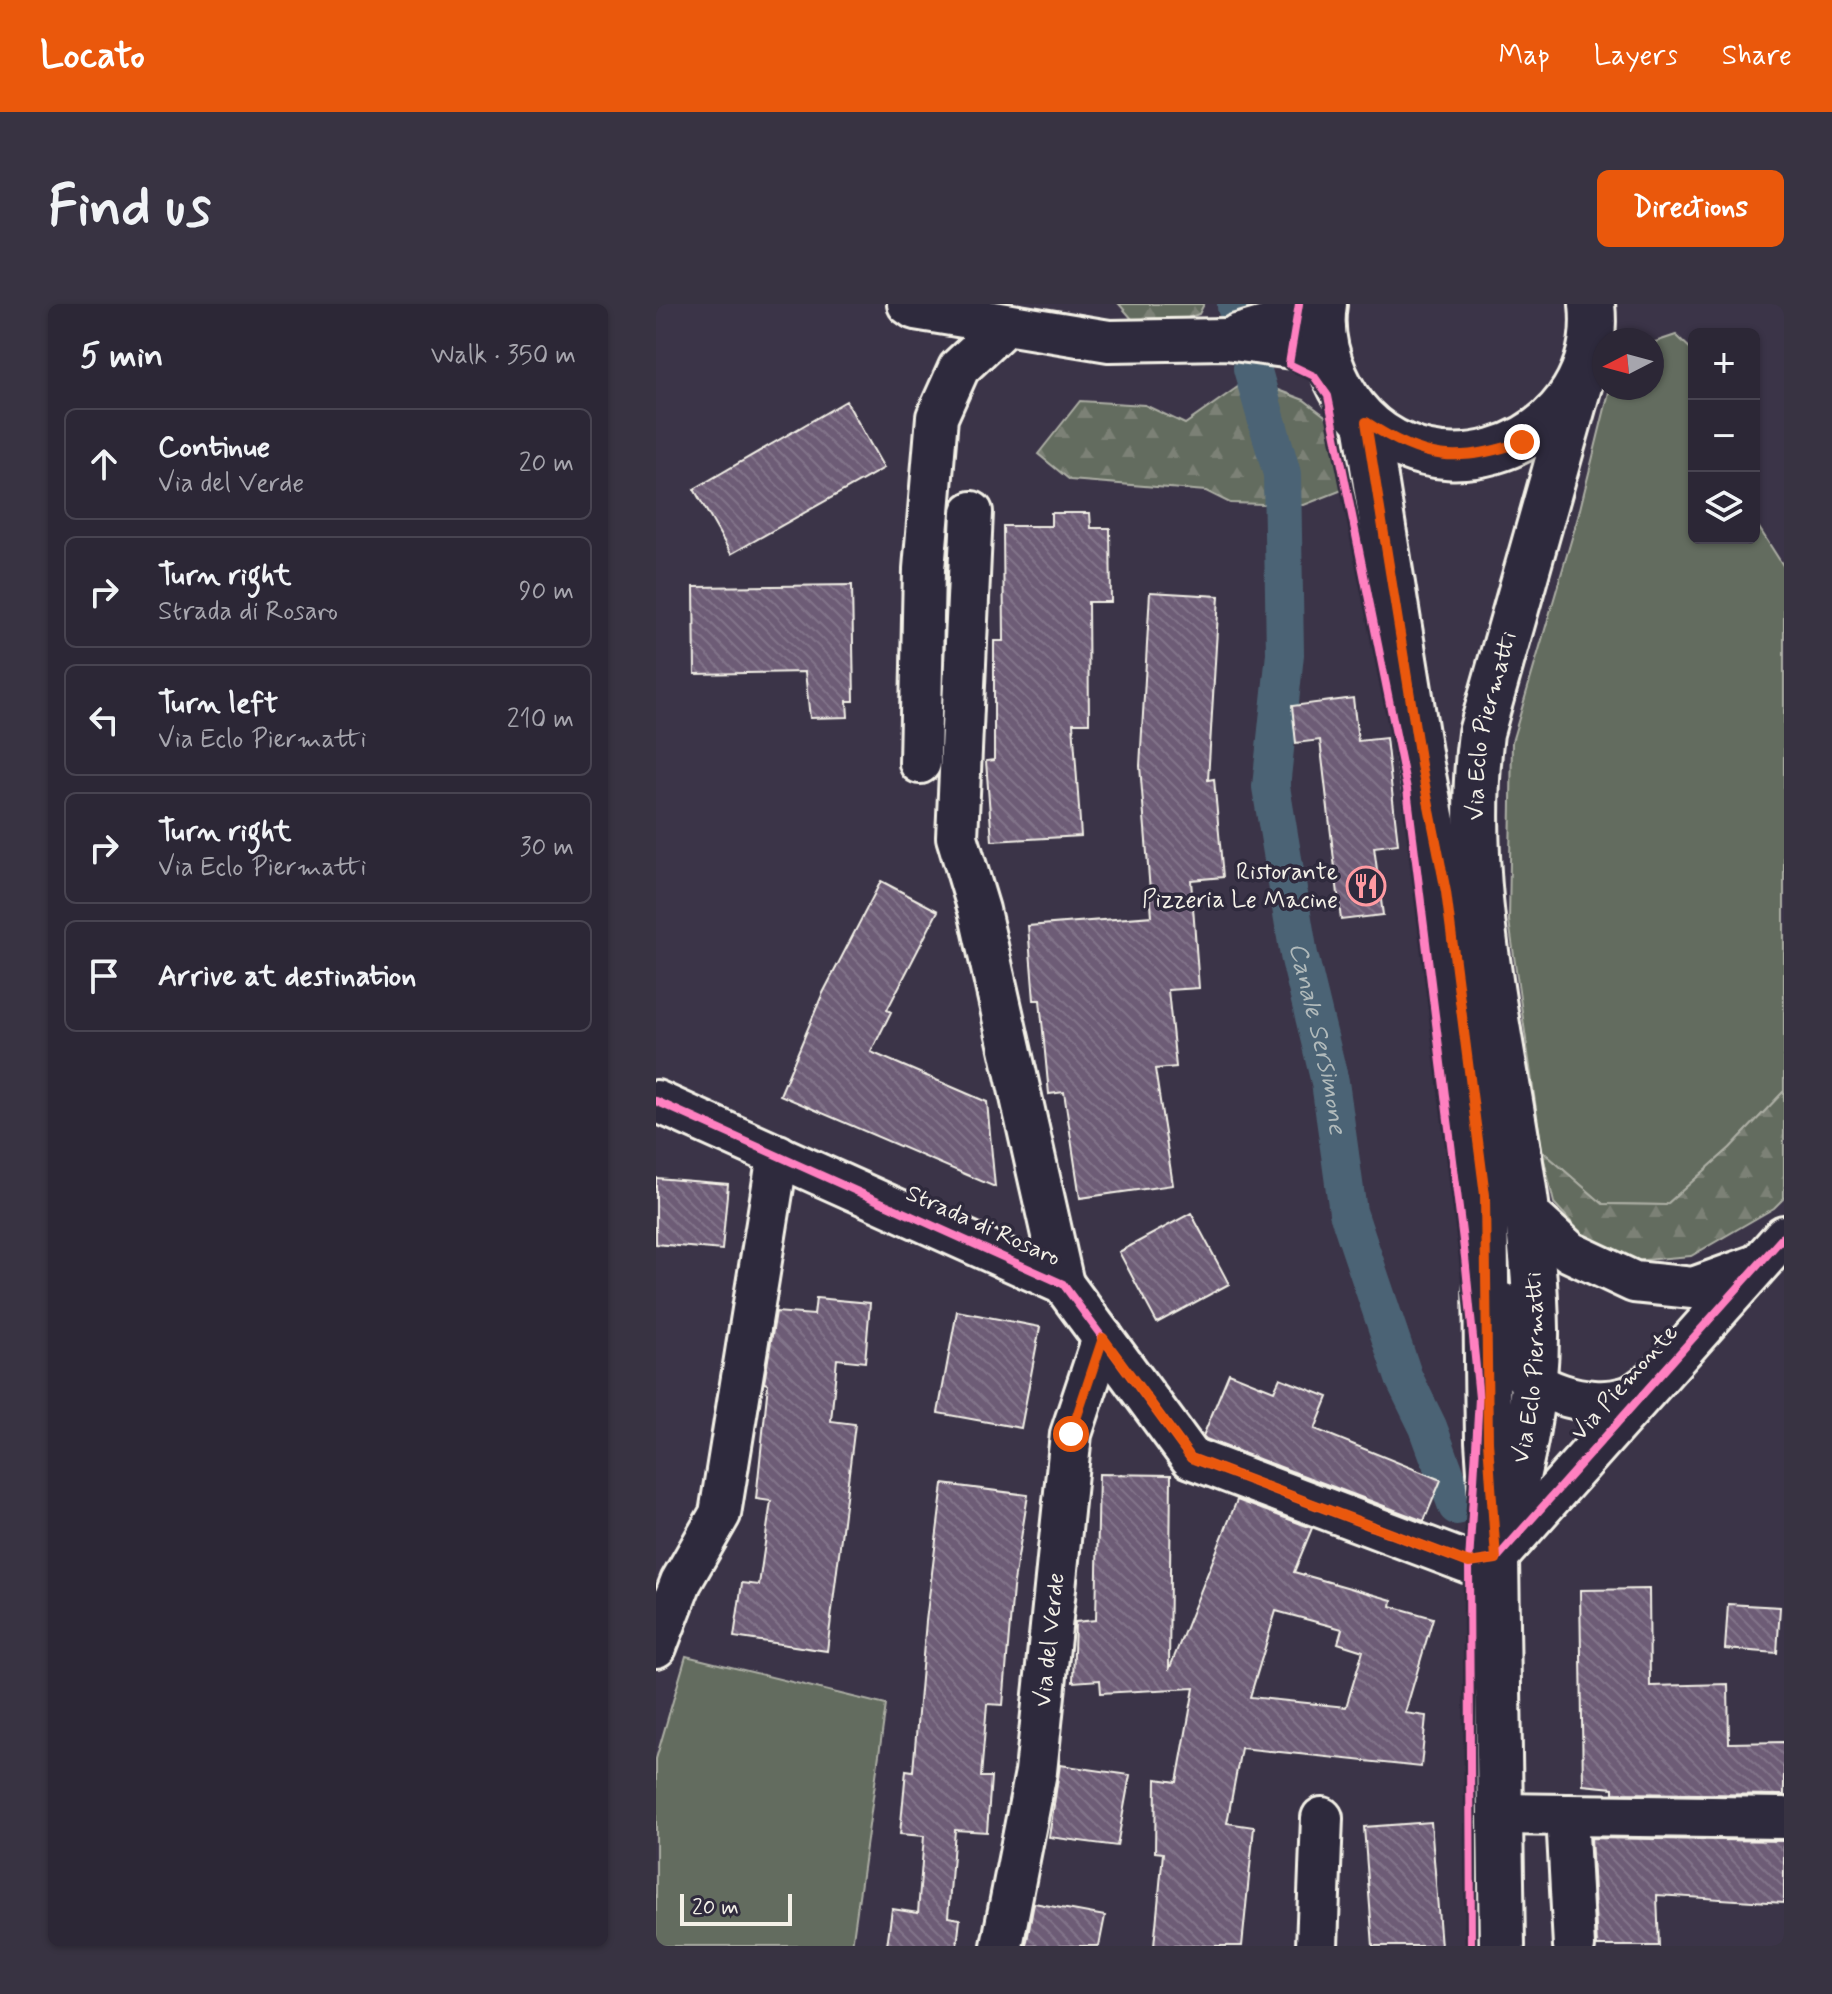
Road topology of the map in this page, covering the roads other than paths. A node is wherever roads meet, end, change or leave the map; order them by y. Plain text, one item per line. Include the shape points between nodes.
1 (908, 304) edge
2 (1592, 304) edge
3 (1324, 307) edge
4 (1005, 325) junction
5 (1226, 339) junction
6 (1327, 357) junction
7 (1580, 382) junction
8 (1366, 422) junction
9 (972, 512) dead end
10 (920, 763) dead end
11 (656, 1101) edge
12 (778, 1155) junction
13 (1485, 1195) junction
14 (1526, 1212) junction
15 (1784, 1236) edge
16 (1757, 1265) junction
17 (1063, 1284) junction
18 (1103, 1338) junction
19 (1658, 1377) junction
20 (1532, 1380) junction
21 (1496, 1559) junction
22 (656, 1647) edge
23 (1500, 1814) junction
24 (1567, 1815) junction
25 (1322, 1818) dead end
26 (1784, 1818) edge
27 (1002, 1946) edge
28 (1317, 1946) edge
29 (1502, 1946) edge
30 (1574, 1946) edge

1 - 4 street
2 - 7 main road, Via Eclo Piermatti via 1590,353
3 - 5 street
3 - 6 main road, Via Eclo Piermatti
4 - 5 street via 1109,341
4 - 10 street via 959,368 937,417 924,569
5 - 6 street
6 - 8 main road, Via Eclo Piermatti via 1342,392
7 - 8 main road, Via Eclo Piermatti via 1556,416 1522,442 1483,456 1441,457 1400,445
7 - 14 main road, Via Eclo Piermatti via 1481,733 1477,766 1478,886
8 - 13 main road, Via Eclo Piermatti via 1446,892
9 - 17 street, Strada di Rosaro via 957,837 979,910
11 - 12 street, Strada di Rosaro
12 - 17 street, Strada di Rosaro
12 - 22 street via 720,1514 681,1582
13 - 20 street via 1508,1354
13 - 21 main road, Via Eclo Piermatti via 1488,1441
14 - 16 street via 1570,1252 1634,1282 1693,1288
14 - 20 main road, Via Eclo Piermatti via 1536,1330
15 - 16 street, Via Piemonte
16 - 19 street, Via Piemonte
17 - 18 street, Strada di Rosaro
18 - 21 street, Strada di Rosaro via 1191,1458 1469,1563
18 - 27 street, Via del Verde via 1071,1434 1036,1772
19 - 20 street via 1625,1398 1578,1399
19 - 21 street, Via Piemonte
20 - 21 main road, Via Eclo Piermatti via 1527,1444
21 - 23 main road
23 - 24 street
23 - 29 main road
24 - 26 street
24 - 30 street
25 - 28 street

